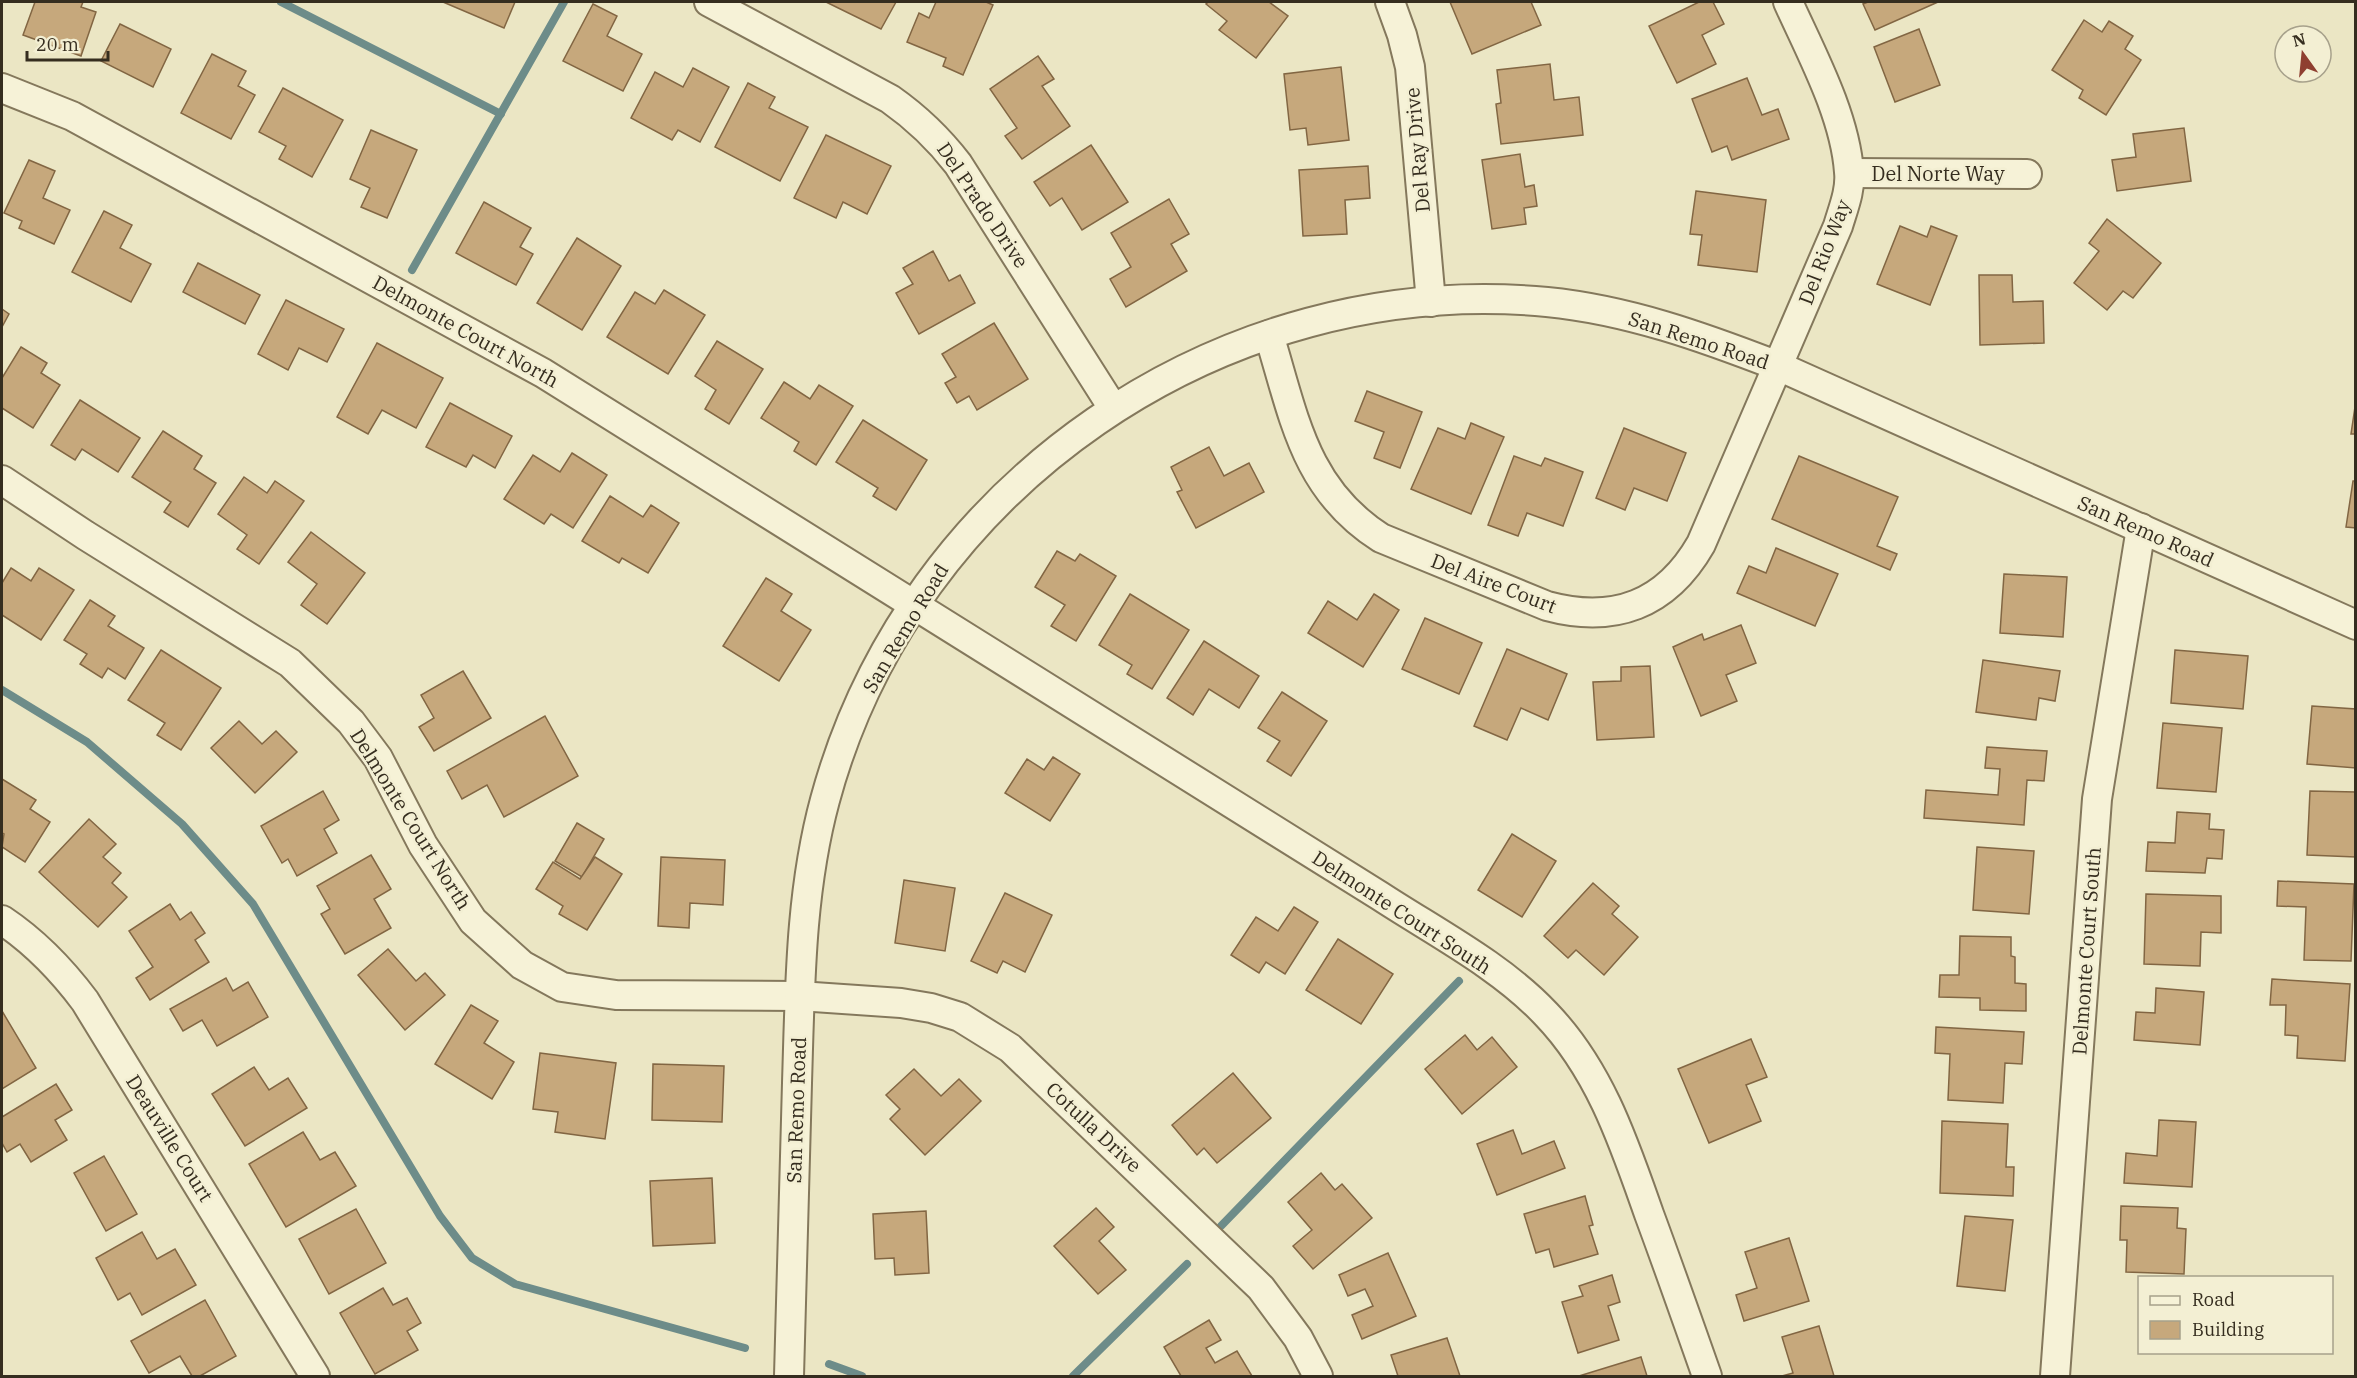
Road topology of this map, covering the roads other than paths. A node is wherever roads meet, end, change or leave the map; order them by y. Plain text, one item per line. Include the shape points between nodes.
1 (708, 2) edge
2 (1390, 2) edge
3 (1788, 2) edge
4 (2, 88) edge
5 (1850, 173) junction
6 (2027, 174) dead end
7 (1431, 302) junction
8 (1269, 335) junction
9 (1778, 366) junction
10 (1113, 408) junction
11 (2, 480) edge
12 (2141, 528) junction
13 (915, 604) junction
14 (2355, 625) edge
15 (2, 920) edge
16 (800, 996) junction
17 (315, 1377) edge
18 (789, 1377) edge
19 (1318, 1377) edge
20 (1707, 1377) edge
21 (2055, 1377) edge

1 - 10 street, Del Prado Drive via 890,99 937,137
2 - 7 street, Del Ray Drive via 1410,67
3 - 5 street, Del Rio Way via 1833,107
4 - 13 street, Delmonte Court North via 72,116 543,372
5 - 6 street, Del Norte Way
5 - 9 street, Del Rio Way via 1838,226
7 - 8 street, San Remo Road via 1364,310
7 - 9 street, San Remo Road via 1545,302 1610,311 1690,332
8 - 9 street, Del Aire Court via 1308,454 1318,476 1348,514 1381,538 1547,606 1581,614 1630,608 1658,595 1678,577 1701,544
8 - 10 street, San Remo Road via 1183,369
9 - 12 street, San Remo Road
10 - 13 street, San Remo Road via 1064,443 1009,491 959,543
11 - 16 street, Delmonte Court North via 290,663 351,722 378,759 423,844 473,921 522,965 562,987 616,995
12 - 14 street, San Remo Road
12 - 21 street, Delmonte Court South via 2097,800
13 - 16 street, San Remo Road via 861,701 826,796 807,891
13 - 20 street, Delmonte Court South via 1491,968 1546,1013 1585,1063 1611,1112
15 - 17 street, Deauville Court via 52,960 85,1001
16 - 18 street, San Remo Road
16 - 19 street, Cotulla Drive via 931,1008 960,1017 1010,1048 1261,1288 1298,1338

